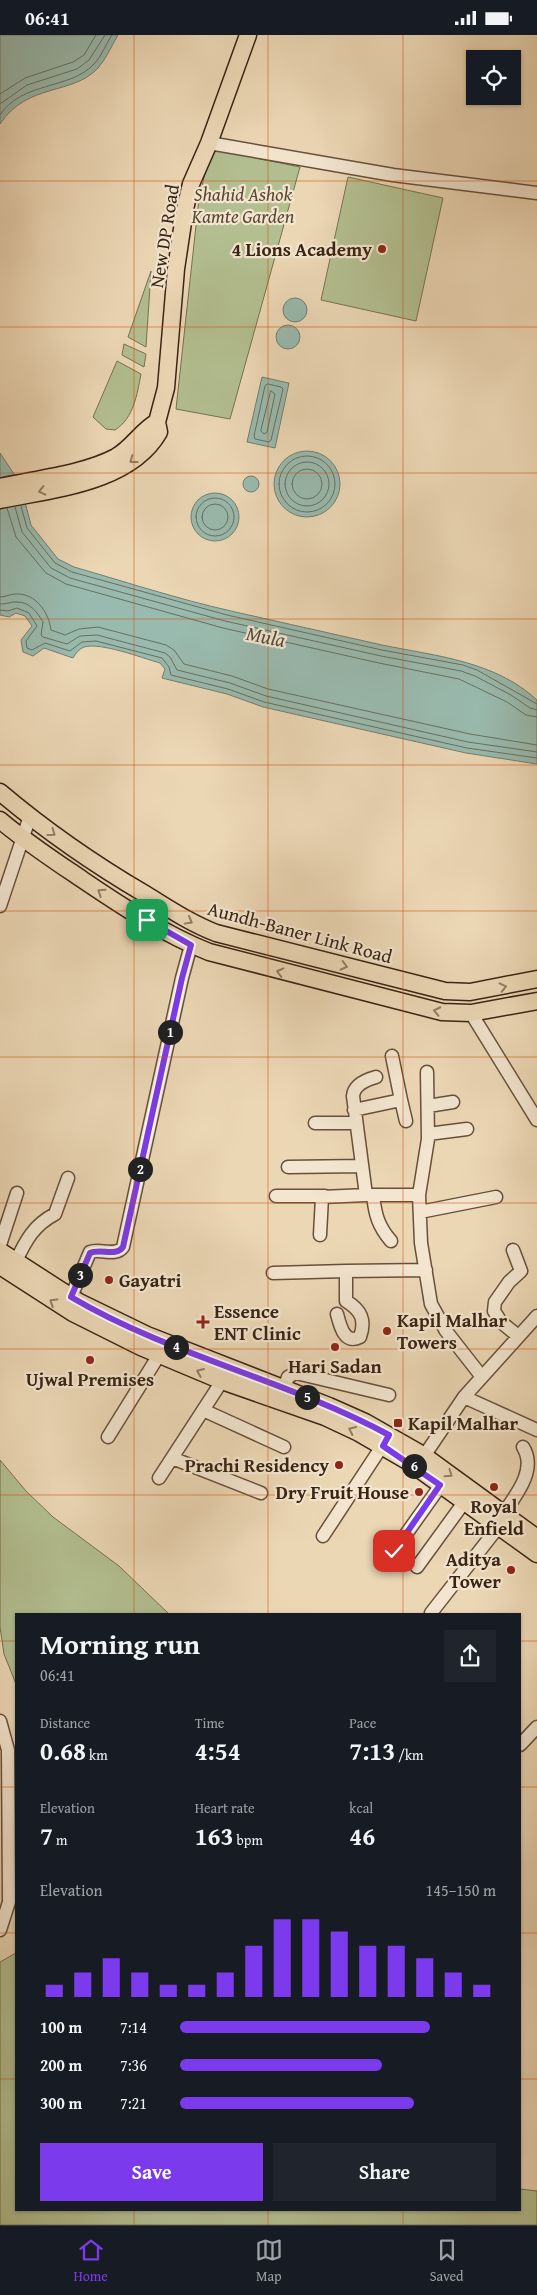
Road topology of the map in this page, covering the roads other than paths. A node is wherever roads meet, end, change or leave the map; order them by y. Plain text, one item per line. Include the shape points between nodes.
1 (248, 35) edge
2 (210, 143) junction
3 (537, 193) edge
4 (83, 475) junction
5 (0, 487) edge
6 (0, 500) edge
7 (0, 792) edge
8 (30, 816) junction
9 (0, 820) edge
10 (23, 837) junction
11 (0, 906) edge
12 (191, 945) junction
13 (537, 979) edge
14 (470, 993) junction
15 (537, 1001) edge
16 (471, 1013) junction
17 (392, 1055) dead end
18 (427, 1072) dead end
19 (376, 1077) dead end
20 (401, 1100) junction
21 (453, 1103) dead end
22 (428, 1106) junction
23 (355, 1116) junction
24 (537, 1120) edge
25 (406, 1121) dead end
26 (315, 1123) dead end
27 (467, 1129) dead end
28 (428, 1134) junction
29 (362, 1166) junction
30 (288, 1167) dead end
31 (68, 1179) dead end
32 (17, 1193) dead end
33 (369, 1195) junction
34 (419, 1195) junction
35 (276, 1196) dead end
36 (325, 1196) junction
37 (496, 1197) dead end
38 (420, 1212) junction
39 (320, 1235) dead end
40 (391, 1241) dead end
41 (513, 1250) dead end
42 (4, 1257) edge
43 (426, 1270) junction
44 (346, 1271) junction
45 (273, 1273) dead end
46 (71, 1297) junction
47 (337, 1314) dead end
48 (537, 1316) edge
49 (518, 1336) junction
50 (159, 1355) junction
51 (482, 1377) junction
52 (222, 1381) junction
53 (284, 1389) junction
54 (389, 1395) dead end
55 (464, 1397) junction
56 (203, 1410) junction
57 (537, 1430) edge
58 (108, 1437) dead end
59 (386, 1441) junction
60 (284, 1447) dead end
61 (522, 1447) dead end
62 (172, 1458) junction
63 (420, 1462) junction
64 (159, 1478) dead end
65 (440, 1485) junction
66 (261, 1493) dead end
67 (465, 1501) junction
68 (501, 1520) junction
69 (323, 1536) dead end
70 (537, 1538) edge
71 (394, 1551) dead end
72 (537, 1554) edge
73 (417, 1567) dead end
74 (431, 1613) edge
75 (0, 1721) edge
76 (537, 1727) edge
77 (521, 1744) edge
78 (0, 1930) edge

1 - 2 main road, New DP Road
2 - 3 street via 384,173
2 - 4 main road, New DP Road via 191,184 185,209 176,269 166,388 157,422 159,432 135,459 112,473
4 - 5 main road
4 -> 6 main road
7 - 8 main road, Aundh-Baner Link Road
8 - 10 street
8 -> 14 main road, Aundh-Baner Link Road via 121,880 193,924 216,933 445,991
9 - 10 main road
10 - 11 street
12 -> 10 main road via 109,898
16 -> 12 main road via 442,1012 235,960
12 - 46 street via 123,1247 117,1252 90,1253
14 -> 13 main road, Aundh-Baner Link Road
14 - 16 main road
15 - 16 main road
16 - 24 street
17 - 20 street
18 - 22 street
19 - 23 street via 354,1090
20 - 23 street
20 - 25 street
21 - 22 street
22 - 28 street
23 - 26 street
23 - 29 street
27 - 28 street
28 - 34 street
29 - 30 street
29 - 33 street
31 - 42 street via 55,1214 44,1220
32 - 42 street
33 - 34 street
33 - 36 street
33 - 40 street via 381,1229
34 - 38 street
35 - 36 street
36 - 39 street via 321,1200
37 - 38 street
38 - 43 street
41 - 49 street via 522,1271 509,1282 495,1302 494,1311 501,1322
42 - 46 main road
50 -> 42 main road via 72,1313
43 - 44 street
43 - 51 street via 431,1304 446,1331
44 - 45 street
44 - 47 street via 346,1301 362,1316 360,1337 355,1340 342,1332
46 - 53 main road via 147,1335
48 - 49 street
49 - 51 street
52 -> 50 main road
50 - 58 street
51 - 55 street
52 - 56 street
59 -> 52 main road
53 - 54 street via 288,1377 296,1373
53 - 59 main road via 342,1411
55 - 57 street
55 - 63 street
56 - 60 street
56 - 62 street
59 - 63 main road
59 - 69 street
61 - 68 street via 532,1458 532,1468
62 - 64 street
62 - 66 street
63 - 65 main road
63 -> 68 main road
65 - 67 main road
65 - 71 street
67 - 68 main road
67 - 73 street
68 - 70 main road
68 - 72 main road
68 - 74 street
75 - 78 street via 8,1750 9,1902
76 - 77 street

